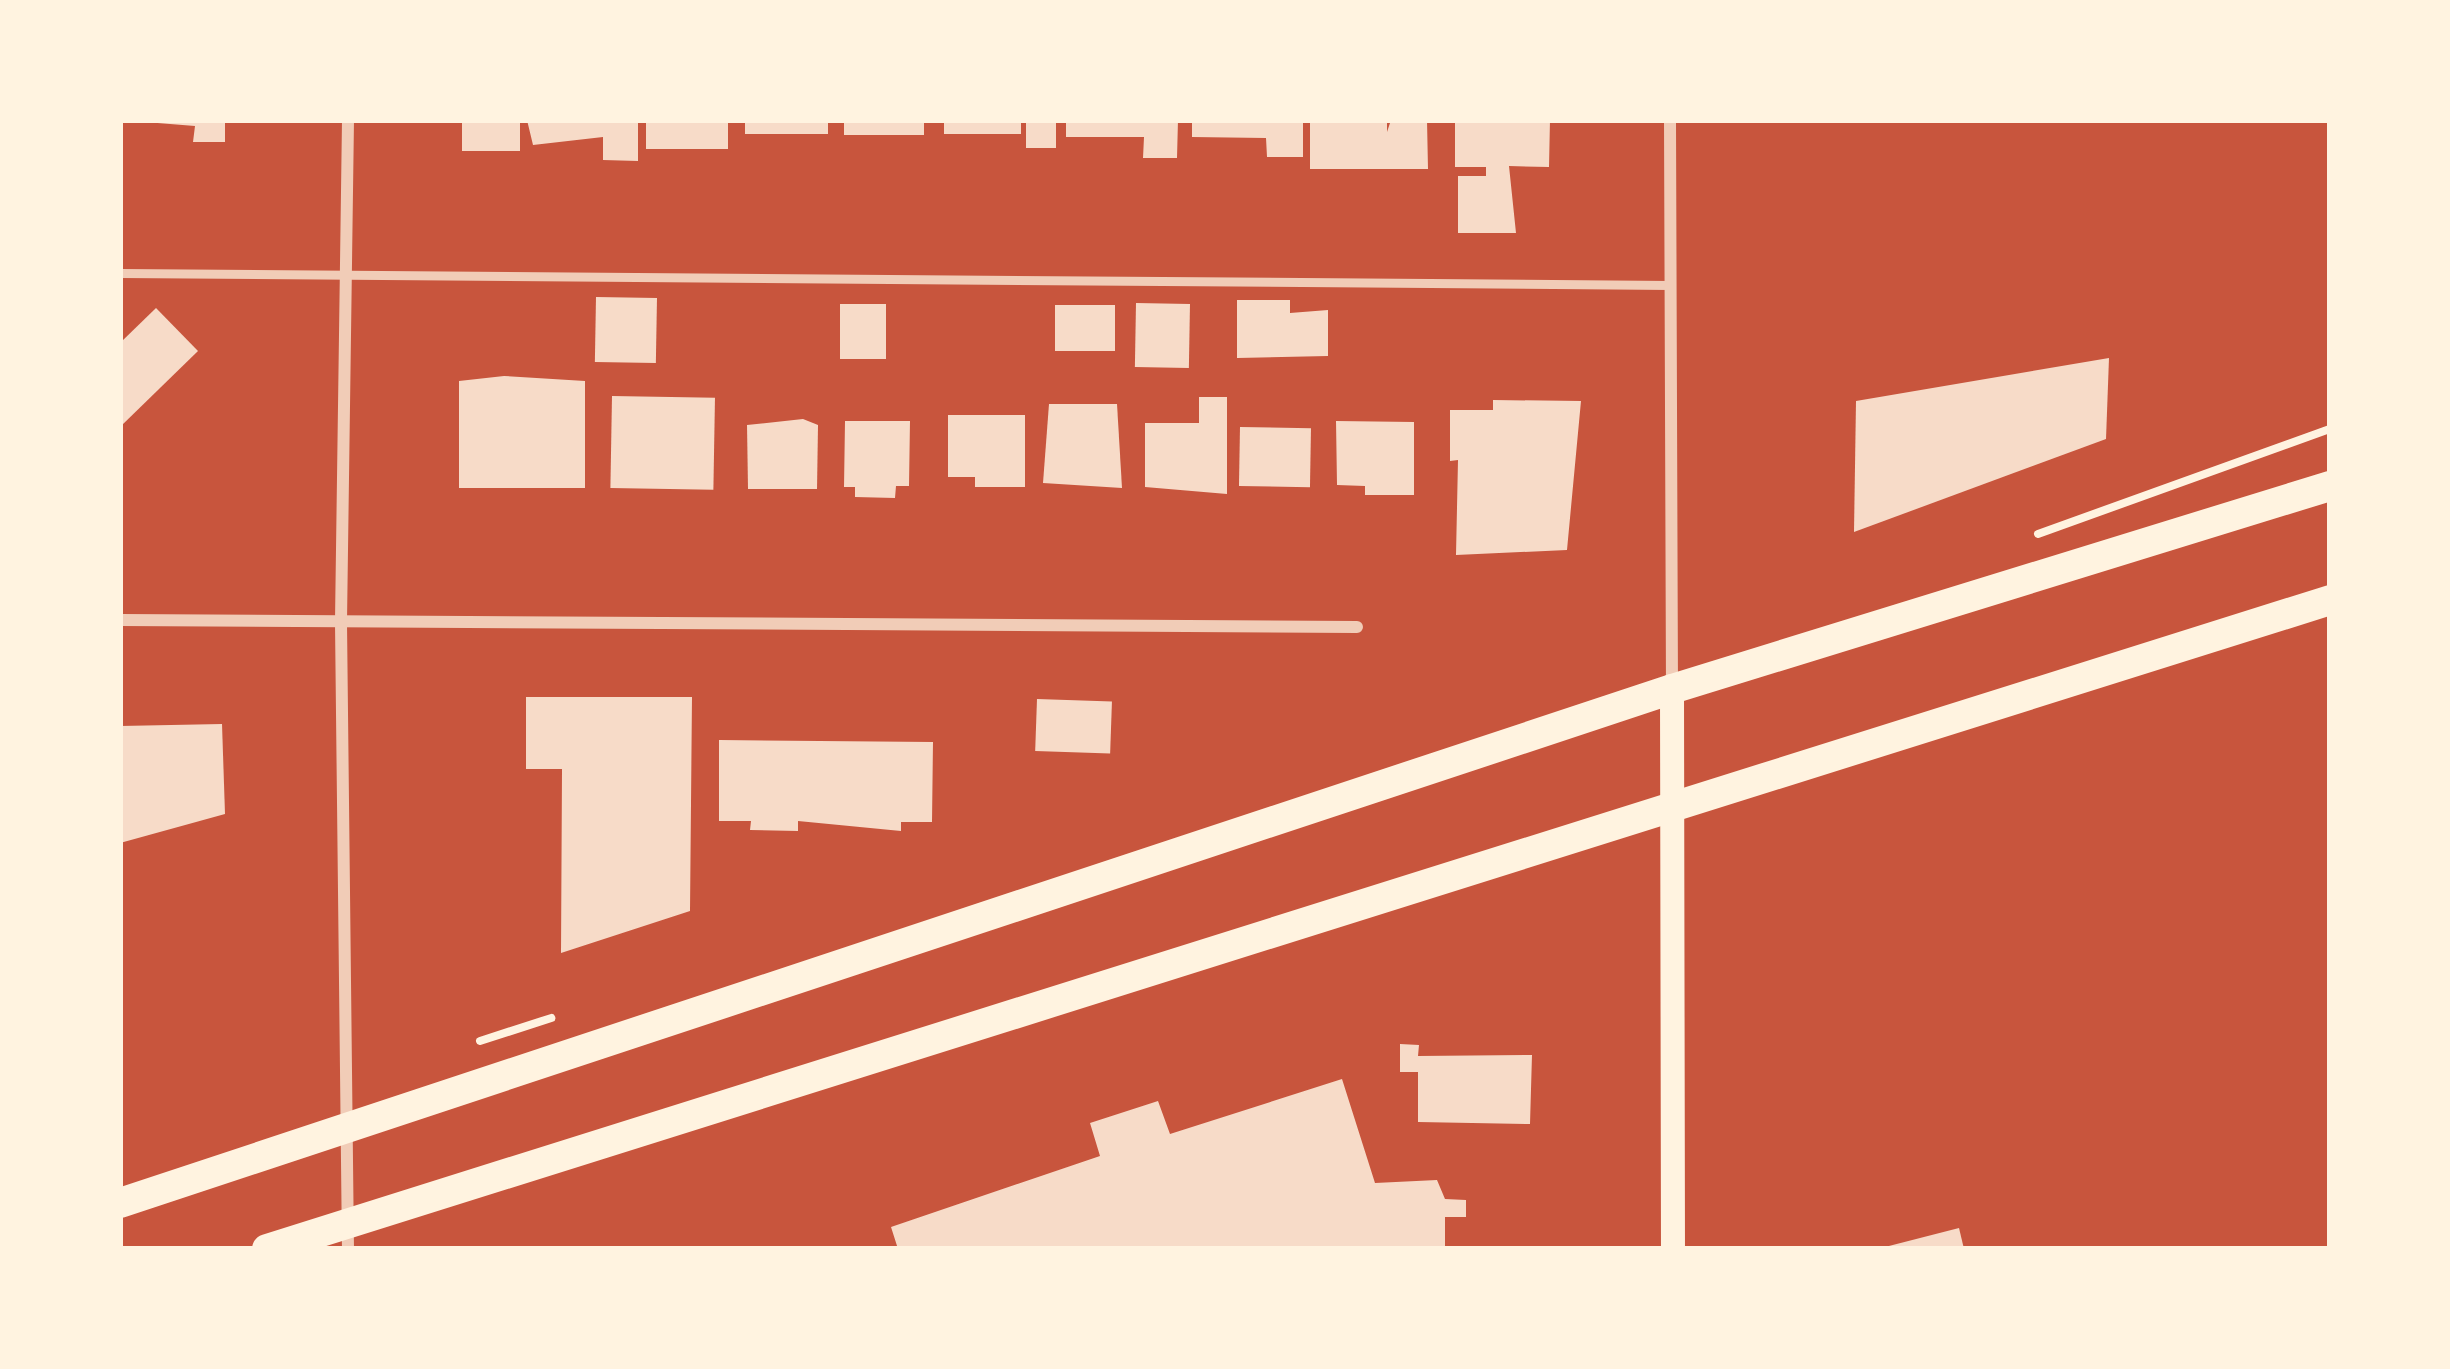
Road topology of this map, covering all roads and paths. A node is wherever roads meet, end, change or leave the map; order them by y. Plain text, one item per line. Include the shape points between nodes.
1 (348, 120) edge
2 (1670, 120) edge
3 (120, 273) edge
4 (348, 274) junction
5 (1671, 285) junction
6 (2330, 486) edge
7 (2330, 600) edge
8 (120, 620) edge
9 (341, 623) junction
10 (1357, 627) dead end
11 (1672, 689) junction
12 (1674, 808) junction
13 (348, 1133) junction
14 (120, 1203) edge
15 (348, 1235) edge
16 (267, 1249) edge
17 (1672, 1249) edge

1 - 4 street
2 - 5 street
3 - 4 lane
4 - 5 lane
4 - 9 street
5 - 11 street
6 - 11 main road
7 - 12 main road
8 - 9 street
9 - 10 street
9 - 13 street
11 - 12 main road
11 - 13 main road
12 - 15 main road
12 - 17 main road
13 - 14 main road
13 - 15 street
15 - 16 main road

